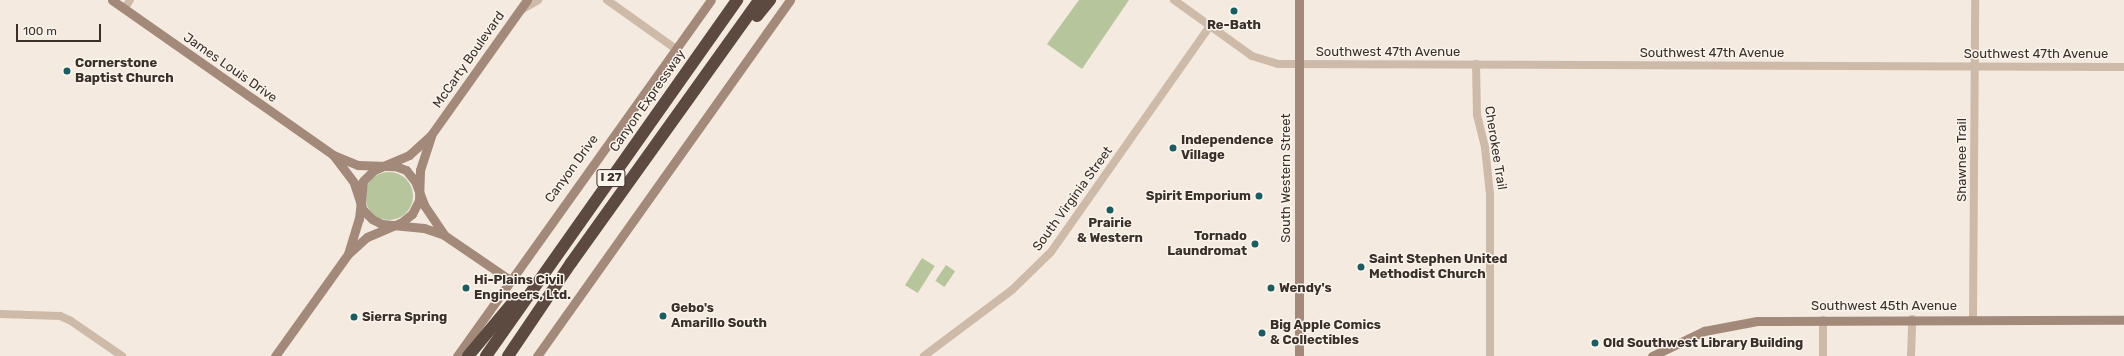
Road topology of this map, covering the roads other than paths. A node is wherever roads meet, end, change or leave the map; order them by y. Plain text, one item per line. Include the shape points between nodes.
1 (112, 0) edge
2 (130, 0) edge
3 (523, 0) edge
4 (527, 0) edge
5 (538, 0) edge
6 (607, 0) edge
7 (711, 0) edge
8 (737, 0) edge
9 (759, 0) edge
10 (770, 0) edge
11 (790, 0) edge
12 (1174, 0) edge
13 (1299, 0) edge
14 (1975, 0) edge
15 (125, 8) junction
16 (520, 10) junction
17 (1210, 26) junction
18 (676, 49) junction
19 (1299, 64) junction
20 (1476, 64) junction
21 (1974, 66) junction
22 (2124, 67) edge
23 (704, 77) junction
24 (431, 135) junction
25 (333, 155) junction
26 (387, 166) junction
27 (419, 189) junction
28 (360, 201) junction
29 (392, 225) junction
30 (575, 229) junction
31 (444, 235) junction
32 (348, 254) junction
33 (510, 280) junction
34 (544, 308) junction
35 (0, 314) edge
36 (1912, 319) junction
37 (1973, 319) junction
38 (1823, 320) junction
39 (2124, 320) edge
40 (122, 356) edge
41 (275, 356) edge
42 (457, 356) edge
43 (468, 356) edge
44 (486, 356) edge
45 (508, 356) edge
46 (519, 356) edge
47 (537, 356) edge
48 (924, 356) edge
49 (1299, 356) edge
50 (1490, 356) edge
51 (1652, 356) edge
52 (1823, 356) edge
53 (1911, 356) edge

1 - 15 main road, James Louis Drive
2 - 15 street
3 - 16 street
4 - 16 main road, McCarty Boulevard
5 - 16 street
6 - 18 street
7 - 18 main road, Canyon Drive
8 - 30 highway, Canyon Expressway / I 27
9 - 23 highway, I 27
10 - 23 highway via 713,72
11 - 47 main road
12 - 17 street, Southwest 47th Avenue
13 - 19 main road, South Western Street
14 - 21 street, Shawnee Trail
15 - 25 main road, James Louis Drive
16 - 24 main road, McCarty Boulevard
17 - 19 street, Southwest 47th Avenue via 1260,60
17 - 48 street, South Virginia Street via 1051,252 1012,290
18 - 33 main road, Canyon Drive
19 - 20 street, Southwest 47th Avenue
19 - 49 main road, South Western Street
20 - 21 street, Southwest 47th Avenue
20 - 50 street, Cherokee Trail via 1477,115 1485,148 1490,194
21 - 22 street, Southwest 47th Avenue
21 - 37 street, Shawnee Trail
23 - 34 highway, I 27 via 570,263
24 - 26 main road, McCarty Boulevard via 410,155
24 - 27 main road, McCarty Boulevard via 420,170
25 - 26 main road, James Louis Drive via 358,165
25 - 28 main road, James Louis Drive via 354,183
26 - 27 main road, James Louis Drive via 406,170
26 - 28 main road, McCarty Boulevard via 368,174 361,187
27 - 29 main road, McCarty Boulevard via 419,200 412,214
27 - 31 main road, James Louis Drive via 424,205
28 - 29 main road, James Louis Drive via 372,219
28 - 32 main road, McCarty Boulevard via 359,219
29 - 31 main road, James Louis Drive via 424,228
29 - 32 main road, McCarty Boulevard via 367,237
30 - 43 highway via 566,235 525,290
30 - 44 highway, Canyon Expressway / I 27
31 - 33 main road, James Louis Drive
32 - 41 main road
33 - 42 main road, Canyon Drive
34 - 45 highway, I 27
34 - 46 highway via 541,320
35 - 40 street via 60,316 71,320
36 - 37 main road, Southwest 45th Avenue
36 - 38 main road, Southwest 45th Avenue
36 - 53 street
37 - 39 main road, Southwest 45th Avenue
38 - 51 main road, Southwest 45th Avenue via 1734,324 1688,337
38 - 52 street

